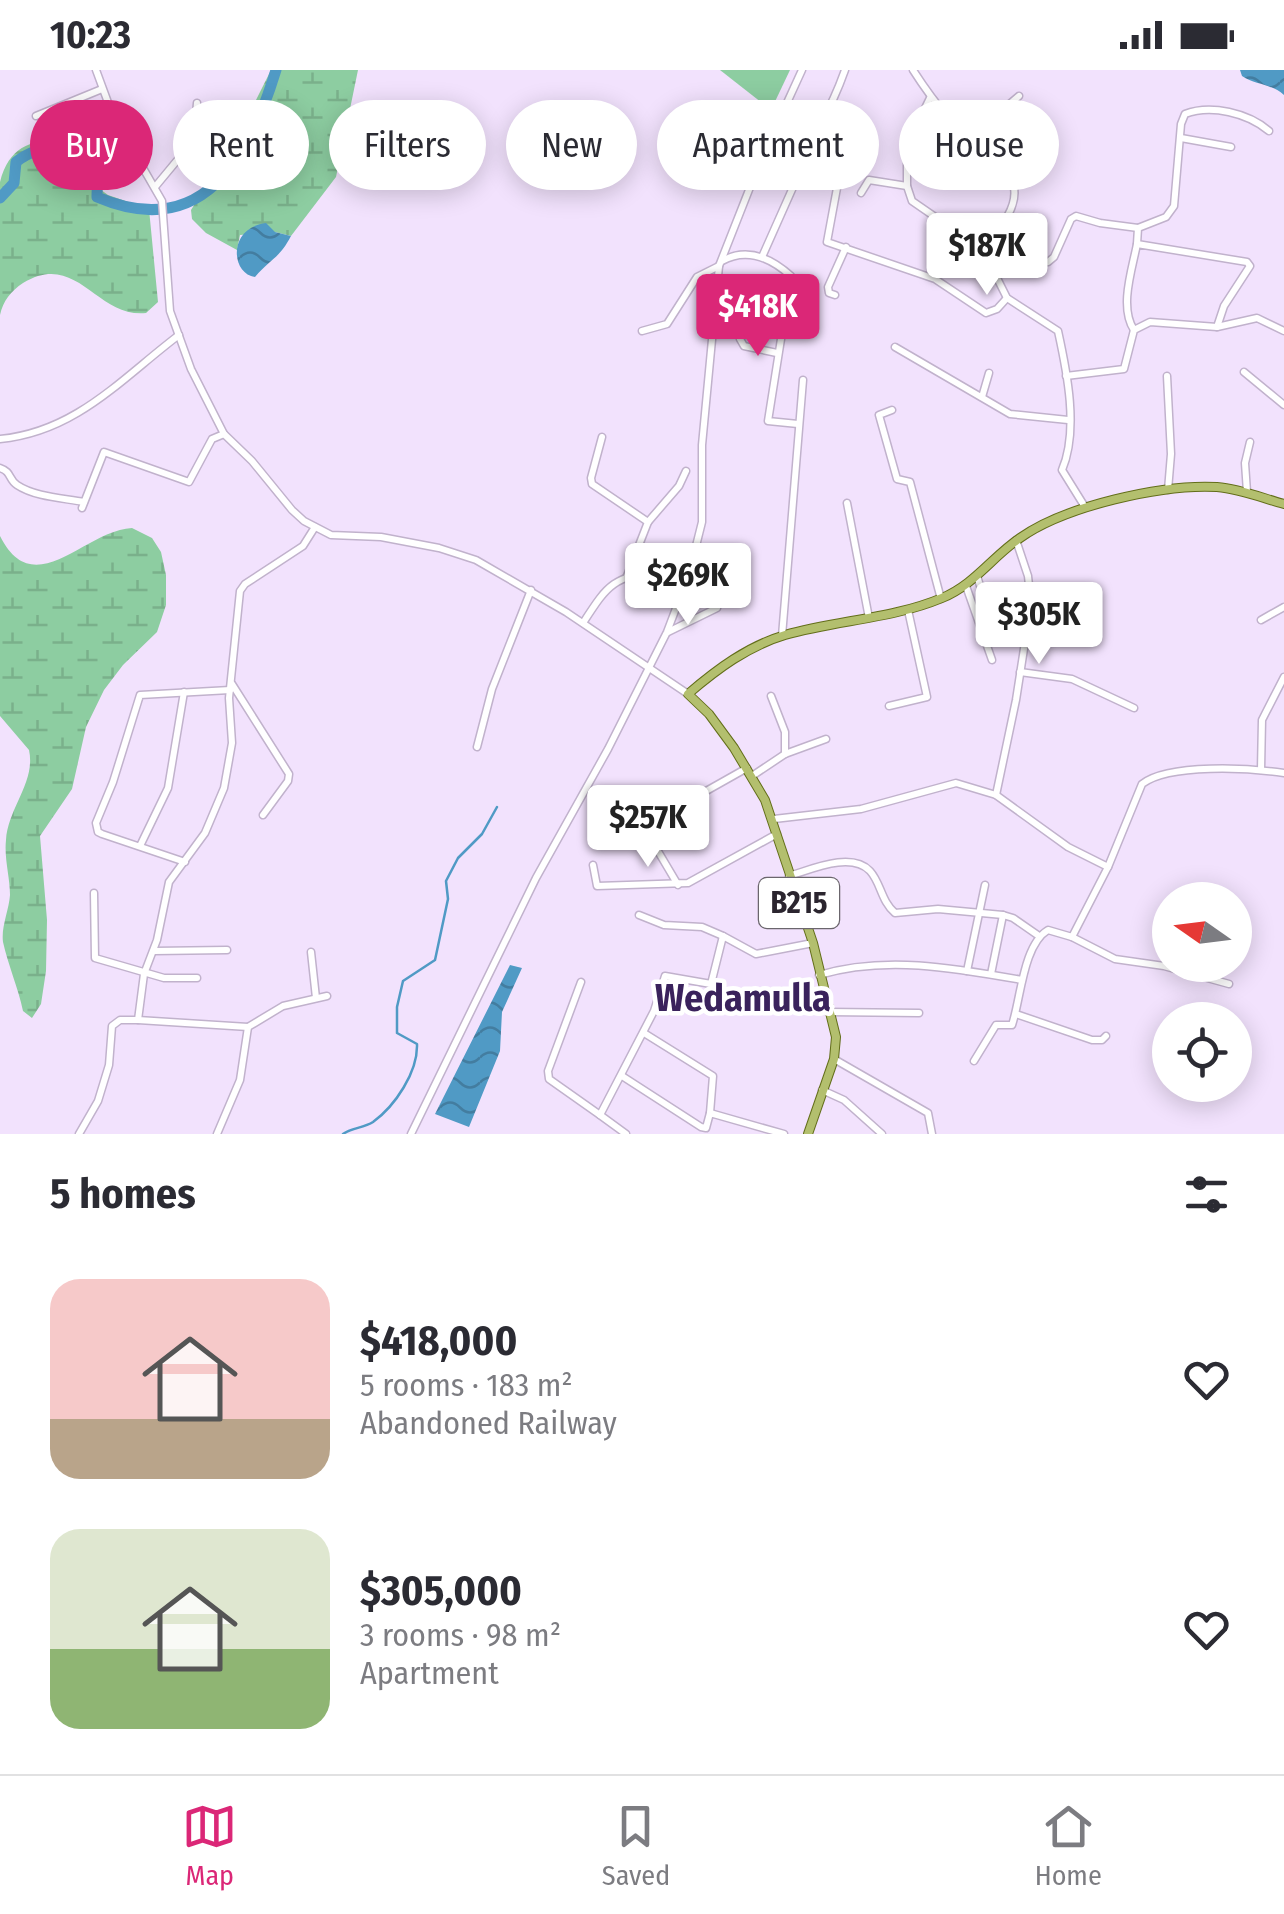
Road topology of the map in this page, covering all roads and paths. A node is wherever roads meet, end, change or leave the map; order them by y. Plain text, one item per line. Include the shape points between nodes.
1 (96, 70) edge
2 (802, 70) edge
3 (845, 70) edge
4 (913, 70) edge
5 (102, 89) junction
6 (1019, 96) dead end
7 (930, 98) edge
8 (75, 100) edge
9 (1014, 100) edge
10 (1269, 131) dead end
11 (1180, 138) junction
12 (1232, 148) dead end
13 (173, 165) edge
14 (899, 185) edge
15 (155, 187) junction
16 (837, 190) edge
17 (908, 190) edge
18 (1014, 190) edge
19 (861, 193) dead end
20 (1138, 228) junction
21 (1137, 244) junction
22 (846, 247) junction
23 (983, 250) junction
24 (762, 258) junction
25 (1048, 262) dead end
26 (720, 263) junction
27 (834, 295) dead end
28 (1008, 298) junction
29 (1217, 326) junction
30 (642, 330) dead end
31 (1134, 330) junction
32 (1284, 332) edge
33 (178, 334) junction
34 (740, 339) dead end
35 (895, 347) dead end
36 (778, 353) junction
37 (1244, 372) dead end
38 (989, 374) dead end
39 (1066, 376) junction
40 (1166, 376) dead end
41 (803, 380) dead end
42 (982, 397) junction
43 (1284, 405) edge
44 (892, 410) dead end
45 (1068, 420) junction
46 (798, 424) junction
47 (224, 434) junction
48 (602, 437) dead end
49 (0, 439) edge
50 (1250, 442) dead end
51 (0, 468) edge
52 (686, 471) dead end
53 (1168, 491) junction
54 (1248, 492) junction
55 (847, 502) dead end
56 (1284, 504) edge
57 (1085, 506) junction
58 (648, 522) junction
59 (314, 527) junction
60 (1016, 540) junction
61 (660, 568) dead end
62 (725, 574) dead end
63 (628, 576) junction
64 (977, 576) junction
65 (966, 586) junction
66 (531, 590) junction
67 (941, 599) junction
68 (1284, 607) edge
69 (908, 610) junction
70 (870, 618) junction
71 (990, 618) dead end
72 (1261, 620) dead end
73 (582, 623) junction
74 (667, 632) junction
75 (782, 636) junction
76 (992, 660) dead end
77 (649, 666) junction
78 (1020, 672) junction
79 (1284, 677) edge
80 (231, 686) junction
81 (184, 692) junction
82 (688, 694) junction
83 (771, 696) dead end
84 (889, 706) dead end
85 (1134, 708) dead end
86 (826, 739) dead end
87 (477, 747) dead end
88 (785, 754) junction
89 (1261, 770) junction
90 (749, 772) junction
91 (1284, 773) edge
92 (996, 794) junction
93 (692, 799) dead end
94 (263, 815) dead end
95 (774, 819) junction
96 (778, 833) junction
97 (649, 836) dead end
98 (140, 846) junction
99 (185, 862) junction
100 (593, 865) dead end
101 (1108, 867) junction
102 (789, 876) junction
103 (678, 885) junction
104 (985, 885) dead end
105 (94, 893) dead end
106 (980, 913) junction
107 (639, 915) dead end
108 (1002, 915) junction
109 (722, 936) junction
110 (1038, 936) junction
111 (1072, 937) junction
112 (812, 943) junction
113 (227, 950) dead end
114 (154, 951) junction
115 (311, 952) dead end
116 (967, 971) junction
117 (144, 974) junction
118 (991, 974) junction
119 (818, 975) junction
120 (196, 978) dead end
121 (1022, 980) junction
122 (581, 982) dead end
123 (1229, 984) dead end
124 (327, 996) dead end
125 (316, 998) junction
126 (828, 1012) junction
127 (920, 1013) dead end
128 (1016, 1014) junction
129 (138, 1020) junction
130 (248, 1027) junction
131 (644, 1032) junction
132 (1106, 1036) dead end
133 (834, 1059) junction
134 (974, 1061) dead end
135 (622, 1076) junction
136 (822, 1090) junction
137 (710, 1113) junction
138 (600, 1115) junction
139 (79, 1134) edge
140 (218, 1134) edge
141 (411, 1134) edge
142 (626, 1134) edge
143 (784, 1134) edge
144 (808, 1134) edge
145 (882, 1134) edge
146 (932, 1134) edge

1 - 5 street
2 - 26 street
3 - 24 street via 792,159 794,185
4 - 7 street
5 - 8 street
5 - 15 street
6 - 9 street
10 - 11 street via 1237,114 1207,109 1185,114
11 - 12 street
11 - 20 street via 1174,206 1166,217
13 - 15 street
14 - 19 street via 869,180
15 - 33 street
16 - 22 street via 826,241
17 - 23 street via 912,201
18 - 23 street via 1005,219
20 - 21 street
20 - 25 street via 1076,216
21 - 29 street via 1247,262
21 - 31 street via 1128,298
22 - 27 street via 828,287
22 - 28 street via 935,279 986,312
23 - 28 street
24 - 26 street via 737,253
24 - 36 street via 790,276
26 - 30 street via 697,277 667,324
26 - 74 street via 702,445 702,522
28 - 39 street via 1058,331
29 - 31 street via 1164,321
29 - 32 street via 1257,318
31 - 39 street via 1124,369
33 - 47 street
33 - 49 street via 70,419
34 - 36 street via 744,346
35 - 42 street
36 - 46 street via 768,420
37 - 43 street
38 - 42 street
39 - 45 street
40 - 53 street
41 - 46 street
42 - 45 street via 1022,417
44 - 67 street via 879,415 897,479 910,482
45 - 57 street via 1062,470
46 - 75 street
47 - 51 street via 212,439 190,482 104,452 83,505 17,484
47 - 59 street
48 - 58 street via 592,484
50 - 54 street via 1244,463
52 - 58 street
53 - 54 main road via 1190,486
53 - 57 main road
54 - 56 main road
55 - 70 street
57 - 60 main road
58 - 63 street
59 - 66 street via 438,548
59 - 80 street via 303,546 240,592
60 - 64 main road
60 - 78 street via 1031,604
61 - 63 street
62 - 74 street via 717,608
63 - 73 street via 611,583
64 - 65 main road
64 - 71 street
65 - 67 main road
65 - 76 street
66 - 73 street
66 - 87 street
67 - 69 main road
68 - 72 street
69 - 70 main road
69 - 84 street via 927,698
70 - 75 main road
73 - 77 street
74 - 77 street
75 - 82 main road via 740,655
77 - 82 street
77 - 141 street
78 - 85 street via 1072,679
78 - 92 street
79 - 89 street via 1262,720
80 - 81 street
80 - 94 street via 289,774
80 - 99 street via 224,788
81 - 98 street via 168,788
81 - 98 street via 140,695 96,824 102,834
82 - 90 main road, B215
83 - 88 street via 786,732
86 - 88 street
88 - 90 street
89 - 91 street
89 - 101 street via 1152,776 1142,784
90 - 93 street
90 - 95 main road, B215
92 - 95 street via 956,783 861,809
92 - 101 street via 1068,847
95 - 96 main road, B215
96 - 102 main road, B215
96 - 103 street
97 - 103 street
98 - 99 street
99 - 114 street via 168,882
100 - 103 street via 597,886
101 - 111 street
102 - 106 street via 859,864 895,913
102 - 112 main road, B215
104 - 106 street
105 - 117 street via 95,958
106 - 108 street
106 - 116 street
107 - 109 street
108 - 110 street
108 - 118 street
109 - 112 street via 756,954
109 - 131 street via 711,984 665,976
110 - 111 street via 1048,930
110 - 121 street
111 - 123 street via 1115,958
112 - 119 main road, B215
113 - 114 street
114 - 117 street
115 - 125 street
116 - 118 street
116 - 119 street via 873,964
117 - 120 street
117 - 129 street
118 - 121 street
119 - 126 main road, B215
121 - 128 street
122 - 138 street via 548,1071 550,1080
124 - 125 street
125 - 130 street via 283,1006
126 - 127 street
126 - 133 main road, B215
128 - 132 street via 1092,1040
128 - 134 street via 1012,1025 996,1026
129 - 130 street
129 - 139 street via 112,1026 98,1101
130 - 140 street via 240,1080
131 - 135 street
131 - 137 street via 713,1076
133 - 136 main road, B215
133 - 146 street via 928,1113
135 - 137 street via 700,1127 706,1128
135 - 138 street
136 - 144 main road, B215
136 - 145 street
137 - 143 street
138 - 142 street

